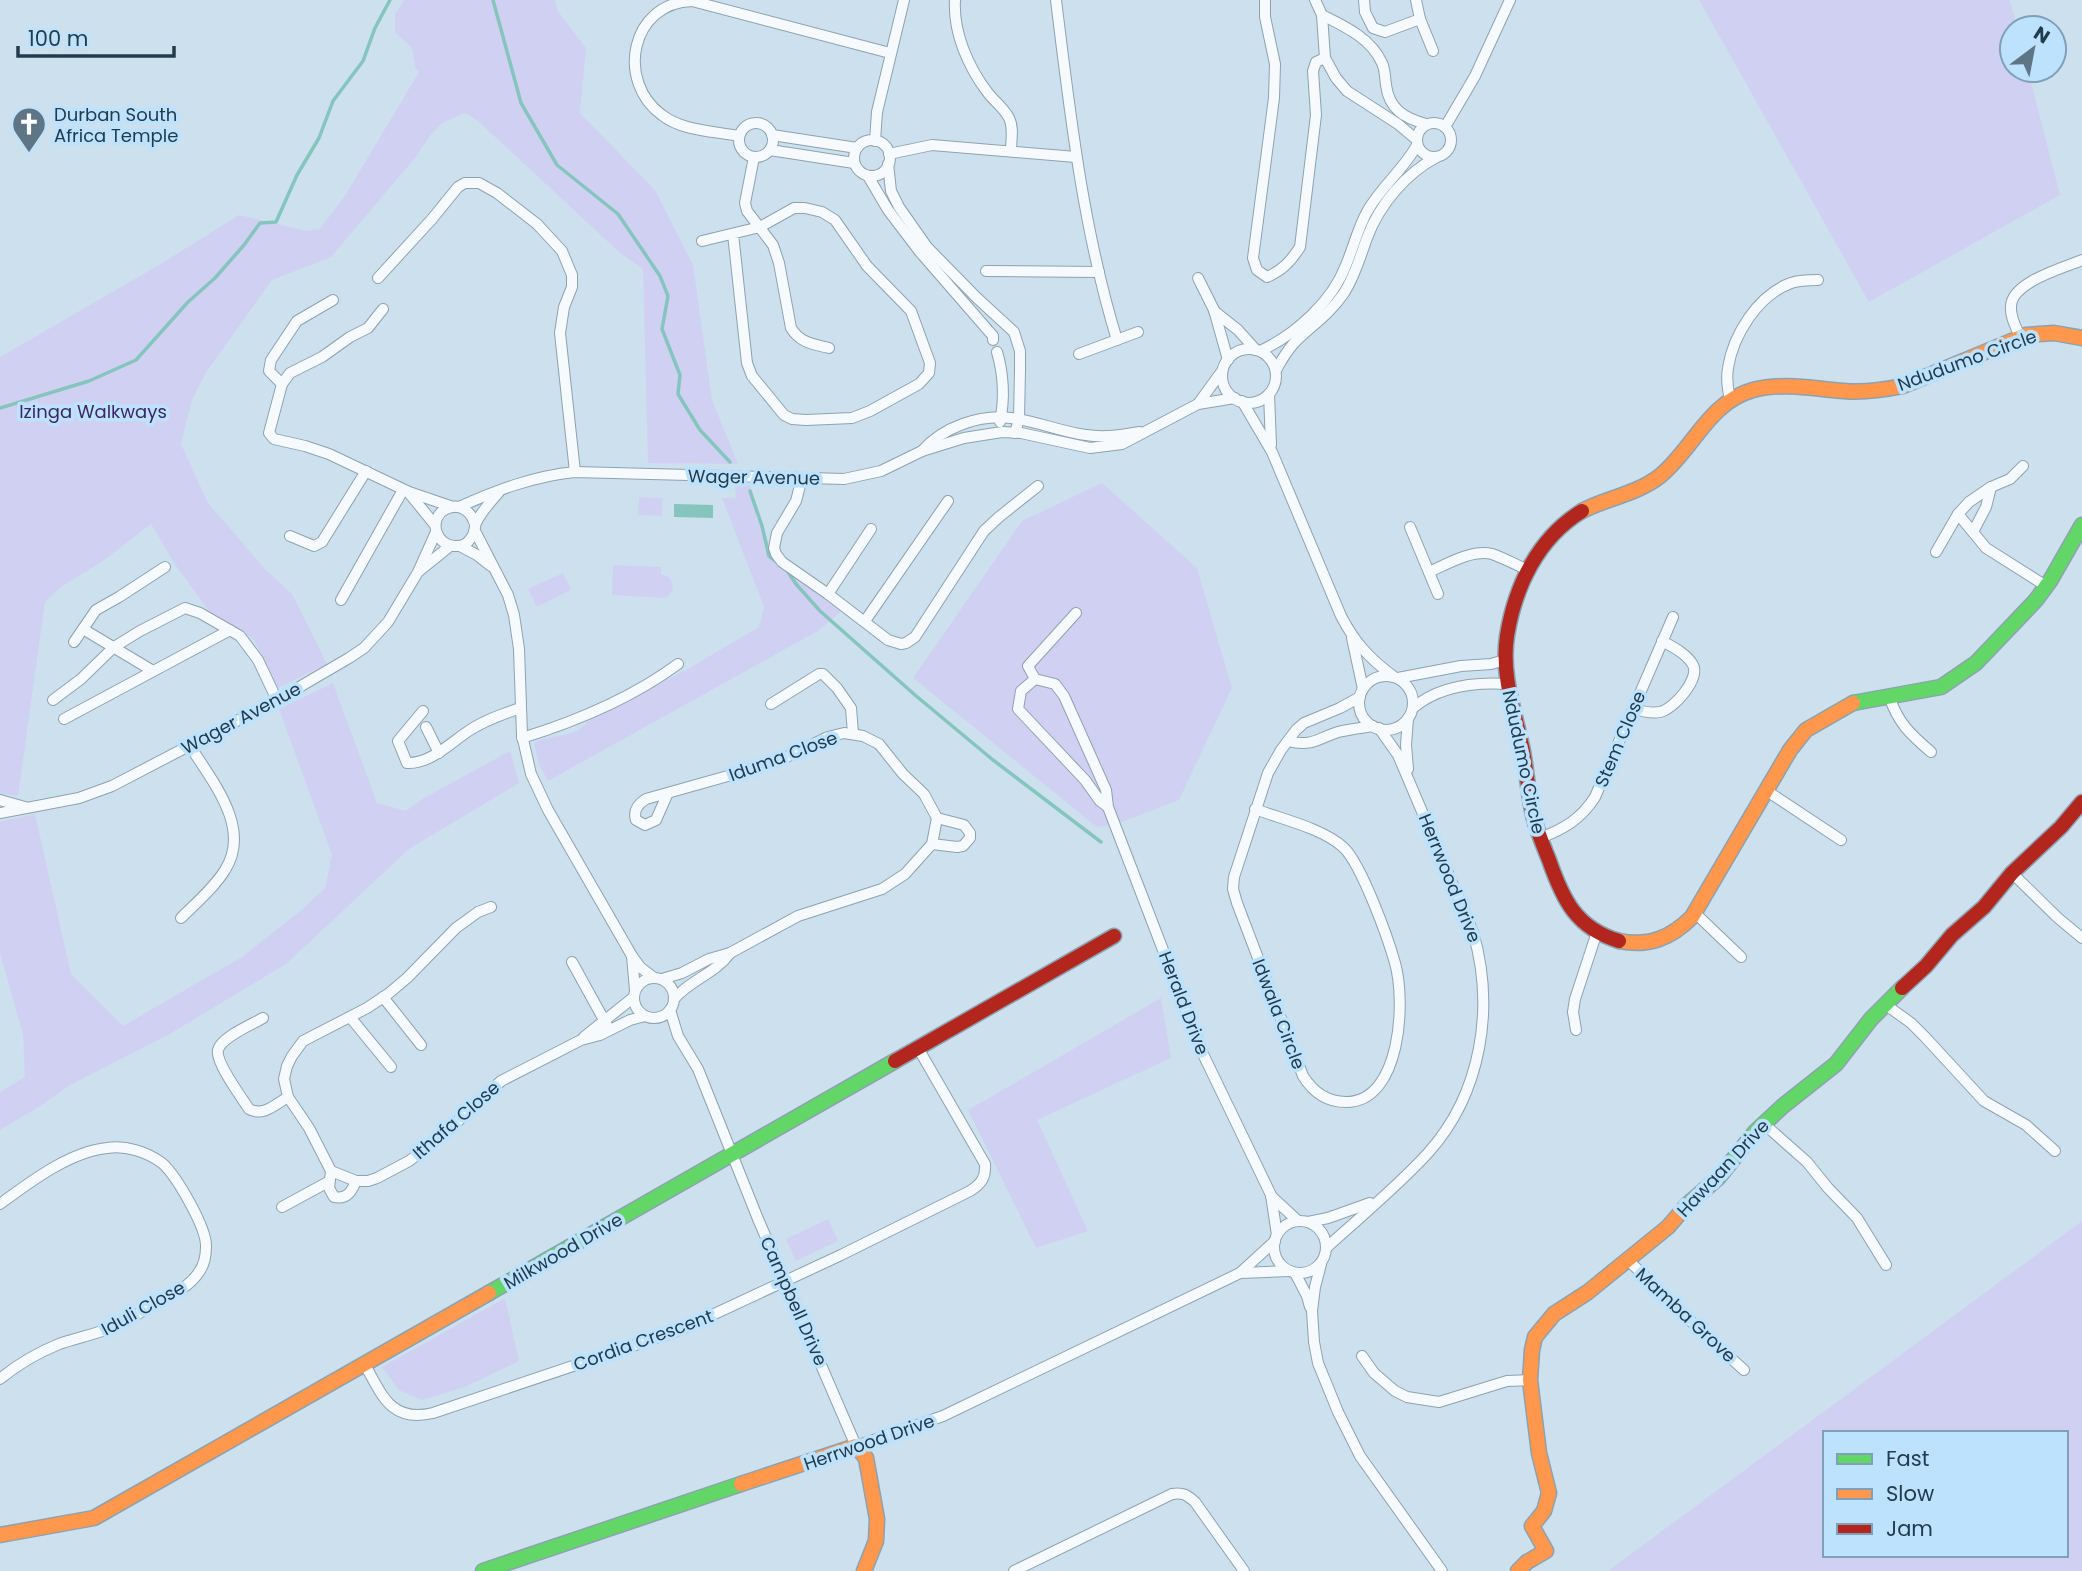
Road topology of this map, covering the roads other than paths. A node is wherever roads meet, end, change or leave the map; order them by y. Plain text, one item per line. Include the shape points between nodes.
1 (904, 0) edge
2 (955, 0) edge
3 (1056, 0) edge
4 (1265, 0) edge
5 (1315, 0) edge
6 (1364, 0) edge
7 (1416, 0) edge
8 (1510, 0) edge
9 (1322, 15) junction
10 (1420, 19) junction
11 (1433, 51) dead end
12 (890, 53) junction
13 (1325, 58) junction
14 (1426, 124) junction
15 (1445, 127) junction
16 (772, 135) junction
17 (739, 136) junction
18 (875, 141) junction
19 (1417, 143) junction
20 (857, 148) junction
21 (770, 149) junction
22 (1011, 151) junction
23 (1437, 157) junction
24 (754, 158) junction
25 (1076, 158) junction
26 (888, 159) junction
27 (854, 163) junction
28 (868, 176) junction
29 (760, 227) junction
30 (733, 234) junction
31 (702, 242) dead end
32 (2082, 260) edge
33 (986, 271) dead end
34 (1099, 272) junction
35 (378, 278) dead end
36 (1198, 278) dead end
37 (1818, 280) dead end
38 (333, 300) dead end
39 (383, 309) dead end
40 (1214, 310) junction
41 (1138, 332) dead end
42 (2020, 337) junction
43 (2082, 337) edge
44 (993, 340) dead end
45 (1117, 340) junction
46 (829, 348) dead end
47 (1258, 350) junction
48 (997, 352) dead end
49 (1079, 354) dead end
50 (1226, 364) junction
51 (1276, 370) junction
52 (282, 384) junction
53 (1269, 394) junction
54 (1238, 400) junction
55 (1730, 401) junction
56 (1198, 404) junction
57 (1001, 417) junction
58 (1019, 419) junction
59 (1145, 431) junction
60 (998, 432) junction
61 (1015, 433) junction
62 (922, 451) junction
63 (1272, 452) junction
64 (2023, 466) dead end
65 (366, 471) junction
66 (575, 472) junction
67 (802, 478) junction
68 (1038, 486) dead end
69 (1991, 487) junction
70 (406, 491) junction
71 (499, 492) junction
72 (948, 501) dead end
73 (456, 507) junction
74 (1958, 514) junction
75 (2082, 525) edge
76 (1410, 527) dead end
77 (435, 528) junction
78 (475, 528) junction
79 (871, 529) dead end
80 (1973, 532) junction
81 (290, 536) dead end
82 (455, 546) junction
83 (1936, 552) dead end
84 (165, 567) dead end
85 (494, 568) junction
86 (1528, 570) junction
87 (418, 572) junction
88 (1429, 572) junction
89 (2046, 586) junction
90 (828, 594) junction
91 (1438, 594) dead end
92 (341, 600) dead end
93 (1076, 613) dead end
94 (1673, 617) dead end
95 (864, 621) junction
96 (83, 629) junction
97 (230, 630) junction
98 (1351, 636) junction
99 (1662, 641) junction
100 (74, 642) dead end
101 (114, 647) junction
102 (1505, 660) junction
103 (678, 664) dead end
104 (153, 671) junction
105 (1395, 677) junction
106 (1035, 679) junction
107 (1507, 684) junction
108 (1362, 693) junction
109 (1889, 696) junction
110 (276, 699) junction
111 (53, 700) dead end
112 (771, 704) dead end
113 (520, 708) junction
114 (1633, 708) junction
115 (423, 711) dead end
116 (1410, 713) junction
117 (64, 719) dead end
118 (426, 727) dead end
119 (1376, 727) junction
120 (853, 733) junction
121 (522, 738) junction
122 (1288, 741) junction
123 (190, 746) junction
124 (1931, 752) dead end
125 (439, 753) junction
126 (1408, 776) junction
127 (1767, 791) junction
128 (667, 795) dead end
129 (0, 800) edge
130 (2082, 802) edge
131 (25, 807) junction
132 (1108, 807) junction
133 (1255, 809) junction
134 (0, 813) edge
135 (937, 818) junction
136 (1540, 838) junction
137 (1841, 840) dead end
138 (932, 844) junction
139 (2012, 873) junction
140 (491, 907) dead end
141 (1695, 913) junction
142 (181, 918) dead end
143 (1597, 932) junction
144 (1114, 936) dead end
145 (2082, 938) edge
146 (730, 953) junction
147 (632, 956) junction
148 (1741, 957) dead end
149 (572, 962) dead end
150 (658, 978) junction
151 (634, 994) junction
152 (383, 997) junction
153 (674, 999) junction
154 (1886, 1005) junction
155 (670, 1010) junction
156 (350, 1017) junction
157 (650, 1017) junction
158 (263, 1018) dead end
159 (606, 1025) junction
160 (1576, 1030) dead end
161 (678, 1036) junction
162 (421, 1045) dead end
163 (918, 1048) junction
164 (391, 1067) dead end
165 (288, 1097) junction
166 (1764, 1124) junction
167 (2055, 1151) dead end
168 (733, 1155) junction
169 (331, 1171) junction
170 (356, 1181) junction
171 (328, 1182) junction
172 (1271, 1195) junction
173 (1379, 1199) junction
174 (0, 1204) edge
175 (282, 1207) dead end
176 (1303, 1222) junction
177 (1276, 1238) junction
178 (1326, 1248) junction
179 (1628, 1259) junction
180 (1321, 1264) junction
181 (1886, 1265) dead end
182 (1293, 1272) junction
183 (1240, 1273) junction
184 (785, 1281) junction
185 (1312, 1311) junction
186 (1362, 1356) dead end
187 (365, 1365) junction
188 (1744, 1370) dead end
189 (0, 1379) edge
190 (1530, 1380) junction
191 (856, 1446) junction
192 (0, 1535) edge
193 (483, 1571) edge
194 (863, 1571) edge
195 (1014, 1571) edge
196 (1244, 1571) edge
197 (1442, 1571) edge
198 (1518, 1571) edge

1 - 12 street
2 - 22 street via 956,27 974,72 1008,115
3 - 25 street
4 - 13 street via 1275,64 1274,98 1253,258 1266,277 1292,261 1300,247 1316,115 1313,71 1316,62
5 - 9 street
6 - 10 street via 1373,28 1385,32
7 - 10 street
8 - 15 street
9 - 13 street
9 - 14 street via 1356,33 1371,47 1382,64 1388,99 1408,118
10 - 11 street
12 - 17 street via 692,1 653,15 639,36 634,62 650,105 680,125
12 - 18 street
13 - 19 street via 1347,91 1398,124
14 - 15 street
14 - 19 street
15 - 23 street via 1451,144
16 - 17 street via 758,123 748,125
16 - 20 street
16 - 21 street
17 - 24 street via 741,150
18 - 20 street
18 - 26 street via 884,146
19 - 23 street via 1427,156
19 - 47 street via 1410,159 1369,208 1346,267 1328,296 1285,338
20 - 27 street
21 - 24 street
21 - 27 street
22 - 25 street
22 - 26 street via 932,145
23 - 51 street via 1415,170 1383,207 1346,291 1295,342
24 - 29 street via 745,203
25 - 34 street
26 - 28 street via 878,175
26 - 58 street via 891,191 927,247 1014,332 1020,351
27 - 28 street
28 - 44 street via 920,252
29 - 30 street
29 - 30 street via 793,208 822,212 835,220 867,266 911,312 930,363 929,373 919,384 852,418 806,420 784,415 747,363
29 - 46 street via 779,263 790,328 804,342
30 - 31 street
32 - 42 street via 2017,290 2011,309
33 - 34 street
34 - 45 street
35 - 66 street via 465,183 479,183 497,193 537,224 565,257 572,275 560,333
36 - 40 street
37 - 55 street via 1780,288 1746,323 1727,369
38 - 52 street via 297,321 271,360 269,371
39 - 52 street via 368,327 294,370
40 - 47 street
40 - 50 street
41 - 45 street
42 - 43 street, Ndudumo Circle via 2046,332
42 - 55 street, Ndudumo Circle via 1903,386 1862,392 1769,387
45 - 49 street
47 - 50 street via 1240,351
47 - 51 street
48 - 57 street via 1005,402
50 - 54 street via 1224,385
50 - 56 street
51 - 53 street
52 - 65 street via 269,433 274,439 314,449
53 - 54 street via 1256,402
53 - 63 street
54 - 56 street
54 - 63 street
55 - 86 street, Ndudumo Circle via 1673,465 1640,488 1585,509 1567,522 1550,537
56 - 59 street
57 - 58 street, Wager Avenue
57 - 60 street
57 - 62 street, Wager Avenue via 952,428
58 - 59 street, Wager Avenue via 1086,435
58 - 61 street
59 - 61 street, Wager Avenue via 1122,444 1090,448
60 - 61 street, Wager Avenue
60 - 62 street, Wager Avenue
62 - 67 street, Wager Avenue via 865,475
63 - 98 street
64 - 69 street via 2010,480
65 - 70 street
65 - 81 street via 322,542 314,546
66 - 67 street, Wager Avenue
66 - 71 street, Wager Avenue via 533,478
67 - 90 street via 774,548 782,562
68 - 95 street via 991,523 910,641 895,643
69 - 74 street
69 - 80 street
70 - 73 street
70 - 77 street
70 - 92 street
71 - 73 street, Wager Avenue
71 - 78 street
72 - 95 street
73 - 77 street via 441,513
73 - 78 street via 470,513
74 - 80 street
74 - 83 street
75 - 89 street, Ndudumo Circle
76 - 88 street
77 - 82 street via 441,541
77 - 87 street
78 - 82 street via 470,540
78 - 85 street
79 - 90 street
80 - 89 street via 1986,548
82 - 85 street
82 - 87 street
84 - 96 street via 96,610
85 - 113 street via 508,595 518,634
86 - 88 street via 1480,553
86 - 102 street, Ndudumo Circle via 1511,620
87 - 110 street, Wager Avenue via 388,622 364,648
88 - 91 street
89 - 109 street, Ndudumo Circle via 2007,632 1959,676 1933,689
90 - 95 street
93 - 106 street, Herald Drive via 1028,666
94 - 99 street, Stem Close
96 - 100 street
96 - 101 street
97 - 101 street via 185,608
97 - 104 street
97 - 110 street via 250,648
98 - 105 street via 1366,655
98 - 108 street
99 - 114 street, Stem Close
99 - 114 street via 1688,658 1694,679 1667,710 1653,713
101 - 104 street
101 - 111 street
102 - 105 street
102 - 107 street, Ndudumo Circle
103 - 121 street via 596,710
104 - 117 street
105 - 108 street via 1376,678
105 - 116 street via 1412,695
106 - 132 street, Herald Drive via 1055,684 1064,695 1106,790
106 - 132 street, Herald Drive via 1021,691 1018,709
107 - 116 street via 1440,691
107 - 136 street, Ndudumo Circle
108 - 119 street via 1362,713
108 - 122 street, Idwala Circle via 1304,723
109 - 124 street via 1905,729
109 - 127 street, Ndudumo Circle via 1856,701 1806,730
110 - 123 street, Wager Avenue
112 - 120 street via 822,674 851,708
113 - 121 street
113 - 125 street via 471,729
114 - 136 street, Stem Close via 1589,807 1572,824
115 - 125 street via 398,743 410,764
116 - 119 street via 1399,727
116 - 126 street, Herrwood Drive
118 - 125 street
119 - 122 street via 1348,729 1310,744
119 - 126 street, Herrwood Drive
120 - 128 street, Iduma Close via 828,737 774,763
120 - 135 street, Iduma Close via 879,744 924,794
121 - 147 street via 540,793
122 - 133 street, Idwala Circle via 1268,774
123 - 131 street, Wager Avenue via 96,793
123 - 142 street via 233,822 235,842 217,882
126 - 173 street, Herrwood Drive via 1473,932 1481,963 1484,1009 1479,1051 1453,1117 1429,1152
127 - 137 street
127 - 141 street, Ndudumo Circle
129 - 131 street, Wager Avenue
130 - 139 street, Hawaan Drive
131 - 134 street, Wager Avenue
132 - 172 street, Herald Drive via 1203,1054
133 - 133 street, Idwala Circle via 1234,877 1237,903 1303,1076 1327,1100 1362,1100 1384,1081 1400,1004 1395,964 1383,930 1359,868 1344,847 1319,832
135 - 138 street
135 - 138 street via 964,825 970,838 957,847
136 - 143 street, Ndudumo Circle via 1562,895
138 - 146 street via 895,882 798,916
139 - 145 street
139 - 154 street, Hawaan Drive
140 - 152 street via 467,919
141 - 143 street, Ndudumo Circle via 1682,928 1652,943 1625,943
141 - 148 street
143 - 160 street via 1575,999
144 - 163 street, Milkwood Drive
146 - 150 street
146 - 153 street via 715,970
147 - 150 street
147 - 151 street
149 - 159 street
150 - 151 street via 642,981
150 - 153 street via 671,987
151 - 157 street via 637,1008
151 - 159 street, Ithafa Close
152 - 156 street
152 - 162 street
153 - 155 street
154 - 166 street, Hawaan Drive via 1824,1075
154 - 167 street via 1925,1037 1984,1101 2026,1125
155 - 157 street
155 - 161 street
156 - 164 street
156 - 165 street via 297,1047 284,1079
157 - 159 street, Ithafa Close
157 - 161 street
158 - 165 street via 222,1044 218,1056 254,1112 263,1112
159 - 170 street, Ithafa Close via 501,1081 409,1161 377,1178
161 - 168 street, Campbell Drive via 698,1069
163 - 168 street, Milkwood Drive
163 - 184 street, Cordia Crescent via 985,1164 983,1180 970,1191
165 - 169 street
166 - 179 street, Hawaan Drive via 1719,1177
166 - 181 street via 1857,1217
168 - 184 street, Campbell Drive
168 - 187 street, Milkwood Drive
169 - 170 street
169 - 171 street
170 - 171 street, Ithafa Close via 341,1198 334,1197
171 - 175 street
172 - 176 street, Herald Drive
172 - 177 street, Herald Drive
173 - 176 street, Herrwood Drive
173 - 178 street, Herrwood Drive
174 - 189 street, Iduli Close via 34,1179 85,1152 124,1147 165,1166 197,1217 206,1246 201,1270 185,1287 112,1328 20,1363
176 - 177 street via 1290,1223
176 - 178 street via 1321,1232
177 - 182 street via 1275,1256
177 - 183 street, Herrwood Drive
178 - 180 street
179 - 188 street, Mamba Grove
179 - 190 street, Hawaan Drive via 1541,1328 1532,1350
180 - 182 street via 1308,1272
180 - 185 street
182 - 183 street, Herrwood Drive
182 - 185 street
183 - 191 street, Herrwood Drive via 943,1416
184 - 187 street, Cordia Crescent via 680,1330 421,1416 389,1405
184 - 191 street, Campbell Drive
185 - 197 street via 1318,1363 1346,1430
186 - 190 street via 1395,1391 1439,1402 1507,1381
187 - 192 street, Milkwood Drive via 104,1513
190 - 198 street, Hawaan Drive via 1549,1493 1544,1511 1532,1526 1546,1551
191 - 193 street, Herrwood Drive
191 - 194 street, Campbell Drive via 866,1458 877,1519 876,1541
195 - 196 street via 1172,1494 1185,1493

